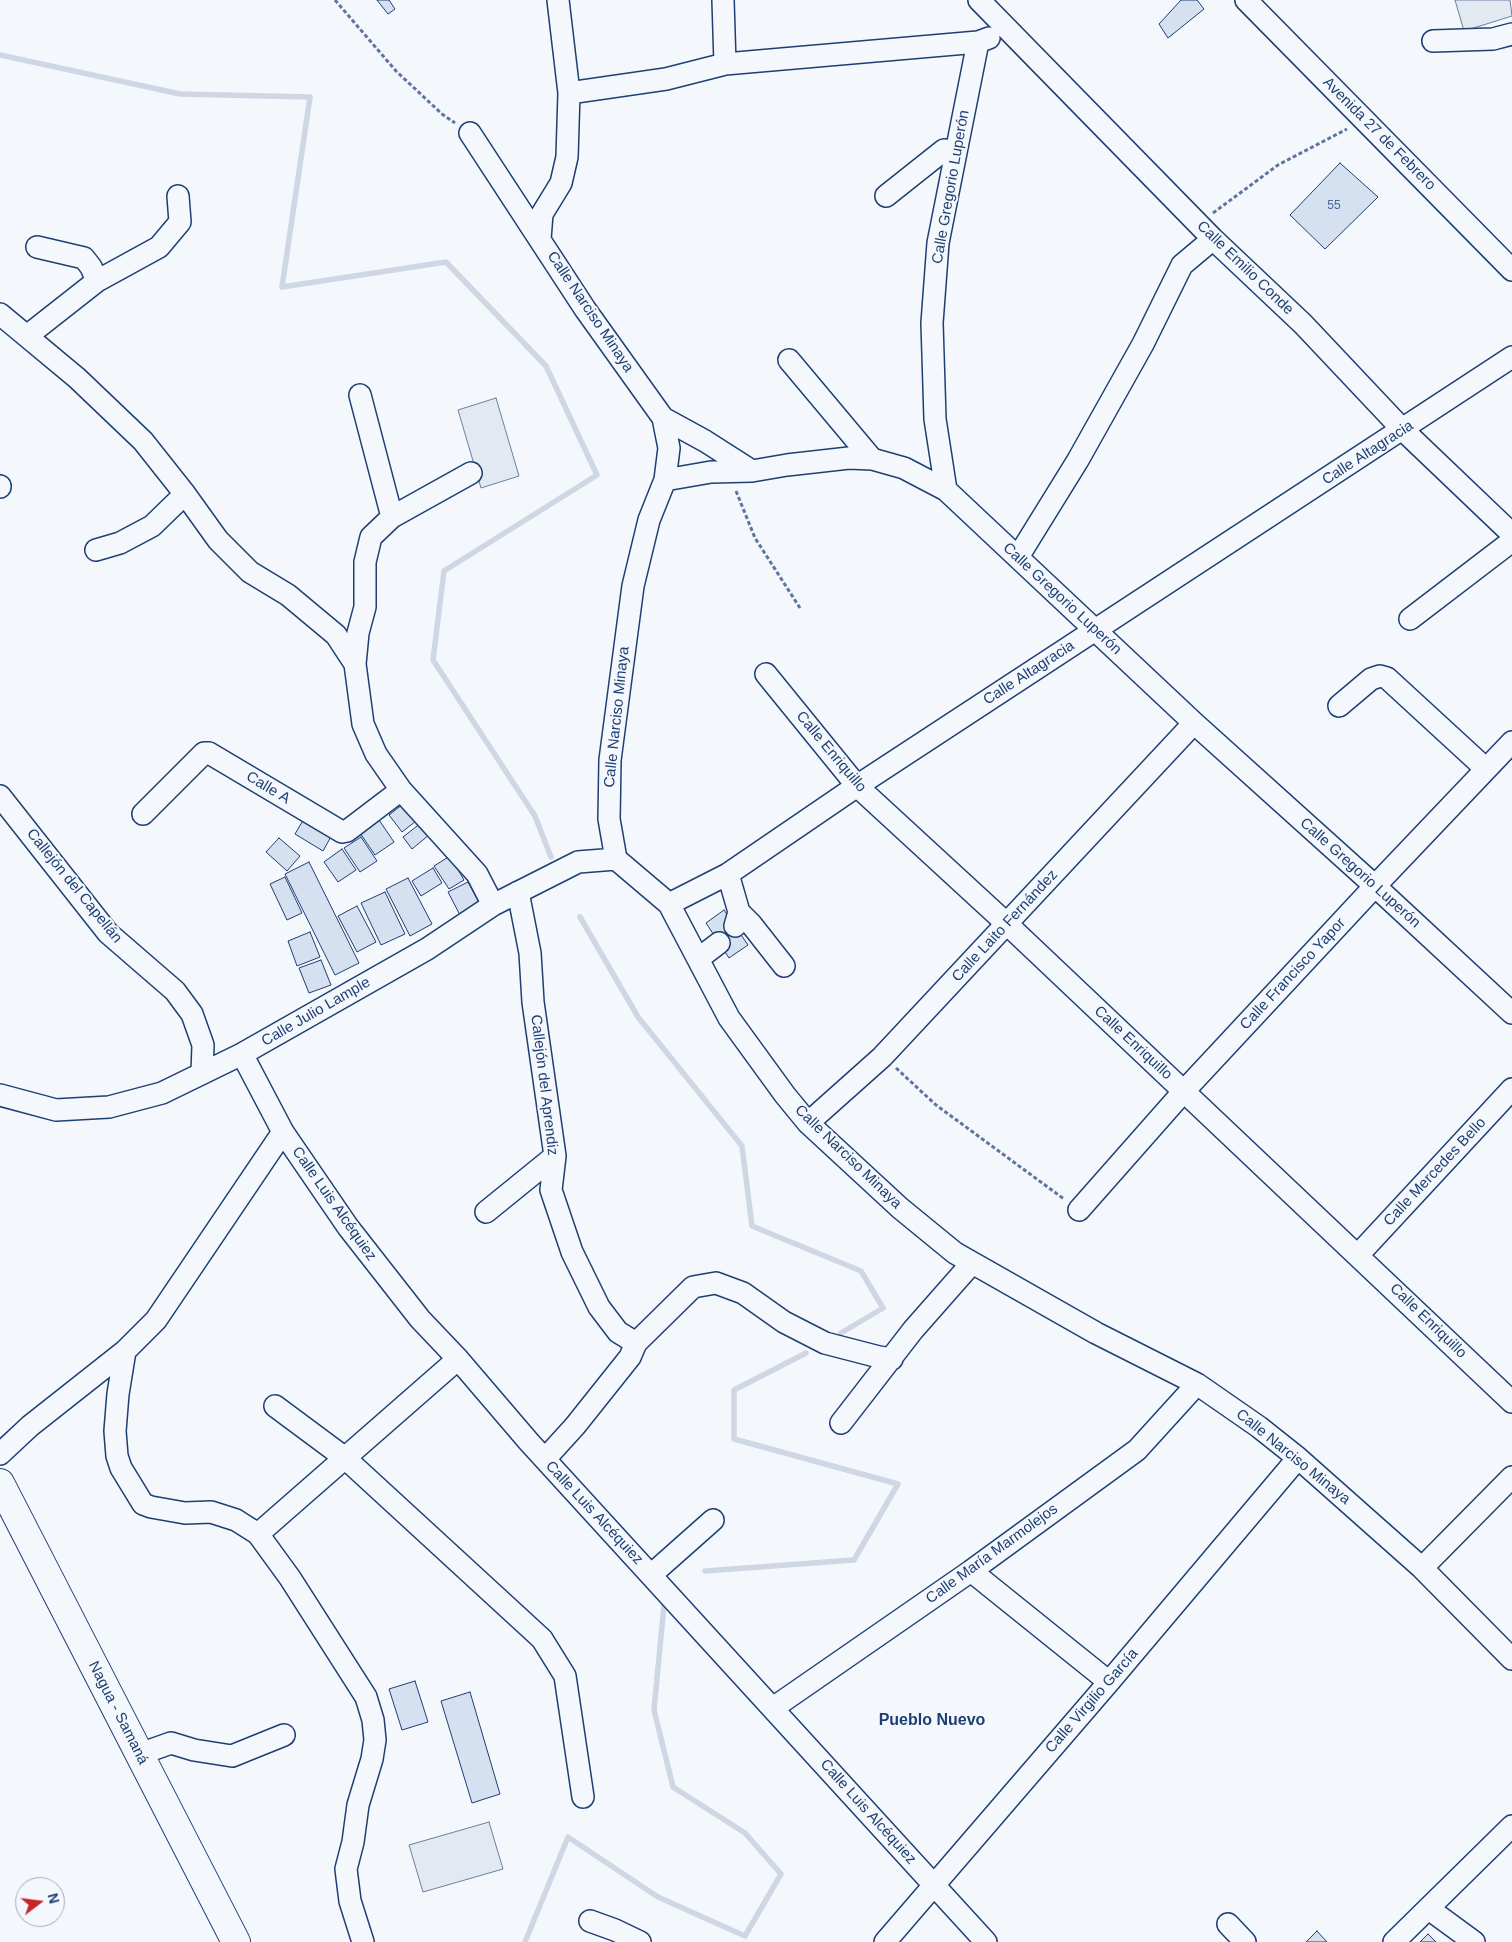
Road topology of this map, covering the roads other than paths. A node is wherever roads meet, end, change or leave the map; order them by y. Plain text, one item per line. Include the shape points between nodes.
1 (558, 0) edge
2 (723, 0) edge
3 (979, 0) edge
4 (1246, 0) edge
5 (1008, 30) junction
6 (1512, 34) edge
7 (1433, 41) dead end
8 (978, 42) junction
9 (725, 64) junction
10 (569, 93) junction
11 (470, 134) road end
12 (956, 151) junction
13 (178, 196) dead end
14 (886, 196) dead end
15 (540, 239) junction
16 (1213, 239) junction
17 (37, 247) dead end
18 (1512, 270) edge
19 (97, 281) junction
20 (0, 314) edge
21 (27, 336) junction
22 (1512, 357) edge
23 (789, 360) dead end
24 (360, 395) dead end
25 (663, 418) junction
26 (1403, 430) junction
27 (872, 459) junction
28 (752, 471) junction
29 (471, 474) dead end
30 (665, 480) junction
31 (946, 490) junction
32 (185, 494) junction
33 (392, 517) junction
34 (1512, 534) edge
35 (1512, 541) edge
36 (96, 550) dead end
37 (1018, 557) junction
38 (1410, 619) dead end
39 (1094, 630) junction
40 (355, 664) junction
41 (766, 674) dead end
42 (1338, 706) dead end
43 (1194, 723) junction
44 (1512, 742) edge
45 (1486, 769) junction
46 (857, 786) junction
47 (401, 790) junction
48 (0, 796) edge
49 (143, 814) dead end
50 (616, 859) junction
51 (728, 874) junction
52 (1375, 886) junction
53 (518, 892) junction
54 (669, 904) junction
55 (493, 905) junction
56 (1007, 924) junction
57 (719, 943) dead end
58 (698, 959) junction
59 (784, 966) dead end
60 (1512, 1013) edge
61 (242, 1054) junction
62 (202, 1073) junction
63 (1512, 1089) edge
64 (1184, 1091) junction
65 (0, 1095) edge
66 (808, 1123) junction
67 (283, 1132) junction
68 (555, 1156) junction
69 (1079, 1210) road end
70 (486, 1212) dead end
71 (1358, 1255) junction
72 (972, 1263) junction
73 (636, 1342) junction
74 (125, 1351) junction
75 (458, 1359) junction
76 (892, 1359) junction
77 (1197, 1384) junction
78 (1512, 1402) edge
79 (275, 1406) dead end
80 (842, 1423) dead end
81 (0, 1454) edge
82 (346, 1458) junction
83 (1298, 1458) junction
84 (545, 1459) junction
85 (1512, 1477) edge
86 (0, 1483) edge
87 (713, 1520) dead end
88 (258, 1534) junction
89 (1422, 1568) junction
90 (971, 1571) junction
91 (651, 1575) junction
92 (1512, 1659) edge
93 (1109, 1682) junction
94 (773, 1708) junction
95 (284, 1735) dead end
96 (140, 1754) junction
97 (583, 1797) dead end
98 (1512, 1826) edge
99 (935, 1885) junction
100 (1429, 1909) junction
101 (590, 1921) dead end
102 (1228, 1924) dead end
103 (236, 1942) edge
104 (363, 1942) edge
105 (640, 1942) edge
106 (885, 1942) edge
107 (986, 1942) edge
108 (1245, 1942) edge
109 (1394, 1942) edge
110 (1474, 1942) edge

1 - 10 street
2 - 9 street
3 - 5 street, Calle Emilio Conde
4 - 18 street, Avenida 27 de Febrero
5 - 8 street
5 - 16 street, Calle Emilio Conde
6 - 7 street
8 - 9 street
8 - 12 street, Calle Gregorio Luperón
9 - 10 street via 666,79
10 - 15 street via 566,157 561,183 542,214
11 - 15 street, Calle Narciso Minaya
12 - 14 street via 944,150
12 - 31 street, Calle Gregorio Luperón via 938,243 932,323 935,419
13 - 19 street via 180,222 159,247
15 - 25 street, Calle Narciso Minaya via 585,309
16 - 26 street, Calle Emilio Conde via 1303,324
16 - 37 street via 1182,265 1143,344 1078,460
17 - 19 street via 84,258
19 - 21 street
20 - 21 street
21 - 32 street via 143,441
22 - 26 street, Calle Altagracia
23 - 27 street
24 - 33 street
25 - 28 street
25 - 30 street, Calle Narciso Minaya via 669,448
26 - 34 street, Calle Emilio Conde
26 - 39 street, Calle Altagracia
27 - 28 street via 849,458
27 - 31 street via 904,468
28 - 30 street via 711,472
29 - 33 street
30 - 50 street, Calle Narciso Minaya via 650,520 633,586 620,678 610,760 609,820
31 - 37 street, Calle Gregorio Luperón
32 - 36 street via 152,526 120,543
32 - 40 street via 218,540 250,572 288,595 336,635
33 - 40 street via 371,537 366,562 365,607
35 - 38 street
37 - 39 street, Calle Gregorio Luperón
39 - 43 street, Calle Gregorio Luperón
39 - 46 street, Calle Altagracia
40 - 47 street via 363,724 376,754
41 - 46 street, Calle Enriquillo
42 - 45 street via 1371,679 1387,678
43 - 52 street, Calle Gregorio Luperón
43 - 56 street, Calle Laito Fernández
44 - 45 street, Calle Francisco Yapor
45 - 52 street, Calle Francisco Yapor
46 - 51 street, Calle Altagracia
46 - 56 street, Calle Enriquillo
47 - 49 street, Calle A via 342,832 204,753
47 - 55 street via 477,874
48 - 62 street, Callejón del Capellán via 108,933 175,991 192,1014 203,1045
50 - 53 street, Calle Julio Lample via 578,862
50 - 54 street, Calle Narciso Minaya
51 - 54 street, Calle Altagracia
51 - 59 street via 737,919 751,924
52 - 60 street, Calle Gregorio Luperón
52 - 64 street, Calle Francisco Yapor
53 - 55 street, Calle Julio Lample
53 - 68 street, Callejón del Aprendiz via 530,953 533,1002
54 - 58 street, Calle Narciso Minaya
55 - 61 street, Calle Julio Lample via 427,949
56 - 64 street, Calle Enriquillo
56 - 66 street, Calle Laito Fernández via 882,1057
57 - 58 street
58 - 66 street, Calle Narciso Minaya via 728,1018
61 - 62 street, Calle Julio Lample
61 - 67 street, Calle Luis Alcéquiez
62 - 65 street, Calle Julio Lample via 162,1093 109,1107 56,1110
63 - 71 street, Calle Mercedes Bello
64 - 69 street, Calle Francisco Yapor
64 - 71 street, Calle Enriquillo
66 - 72 street, Calle Narciso Minaya via 900,1208
67 - 74 street via 156,1320
67 - 75 street, Calle Luis Alcéquiez via 354,1235 420,1319
68 - 70 street
68 - 73 street, Callejón del Aprendiz via 551,1190 572,1252 598,1307 618,1332
71 - 78 street, Calle Enriquillo
72 - 76 street
72 - 77 street, Calle Narciso Minaya
73 - 76 street via 693,1287 716,1283 743,1293 784,1322 825,1343
73 - 84 street via 630,1357
74 - 81 street via 30,1426
74 - 88 street via 117,1404 117,1456 143,1504 185,1512 211,1512 236,1520
75 - 82 street
75 - 84 street, Calle Luis Alcéquiez
76 - 80 street
77 - 83 street, Calle Narciso Minaya via 1259,1426
77 - 90 street, Calle María Marmolejos via 1137,1450
79 - 82 street
82 - 88 street
82 - 97 street via 542,1639 565,1676
83 - 89 street, Calle Narciso Minaya
83 - 93 street, Calle Virgilio García
84 - 91 street, Calle Luis Alcéquiez
85 - 89 street
86 - 96 main road, Nagua - Samaná
87 - 91 street
88 - 104 street via 366,1697 374,1720 373,1753 358,1805 346,1869 350,1901
89 - 92 street, Calle Narciso Minaya
90 - 93 street
90 - 94 street, Calle María Marmolejos
91 - 94 street, Calle Luis Alcéquiez
93 - 99 street, Calle Virgilio García
94 - 99 street, Calle Luis Alcéquiez
95 - 96 street via 232,1756 194,1750 171,1742
96 - 103 main road, Nagua - Samaná
98 - 100 street
99 - 106 street, Calle Virgilio García
99 - 107 street, Calle Luis Alcéquiez
100 - 109 street
100 - 110 street
101 - 105 street
102 - 108 street

